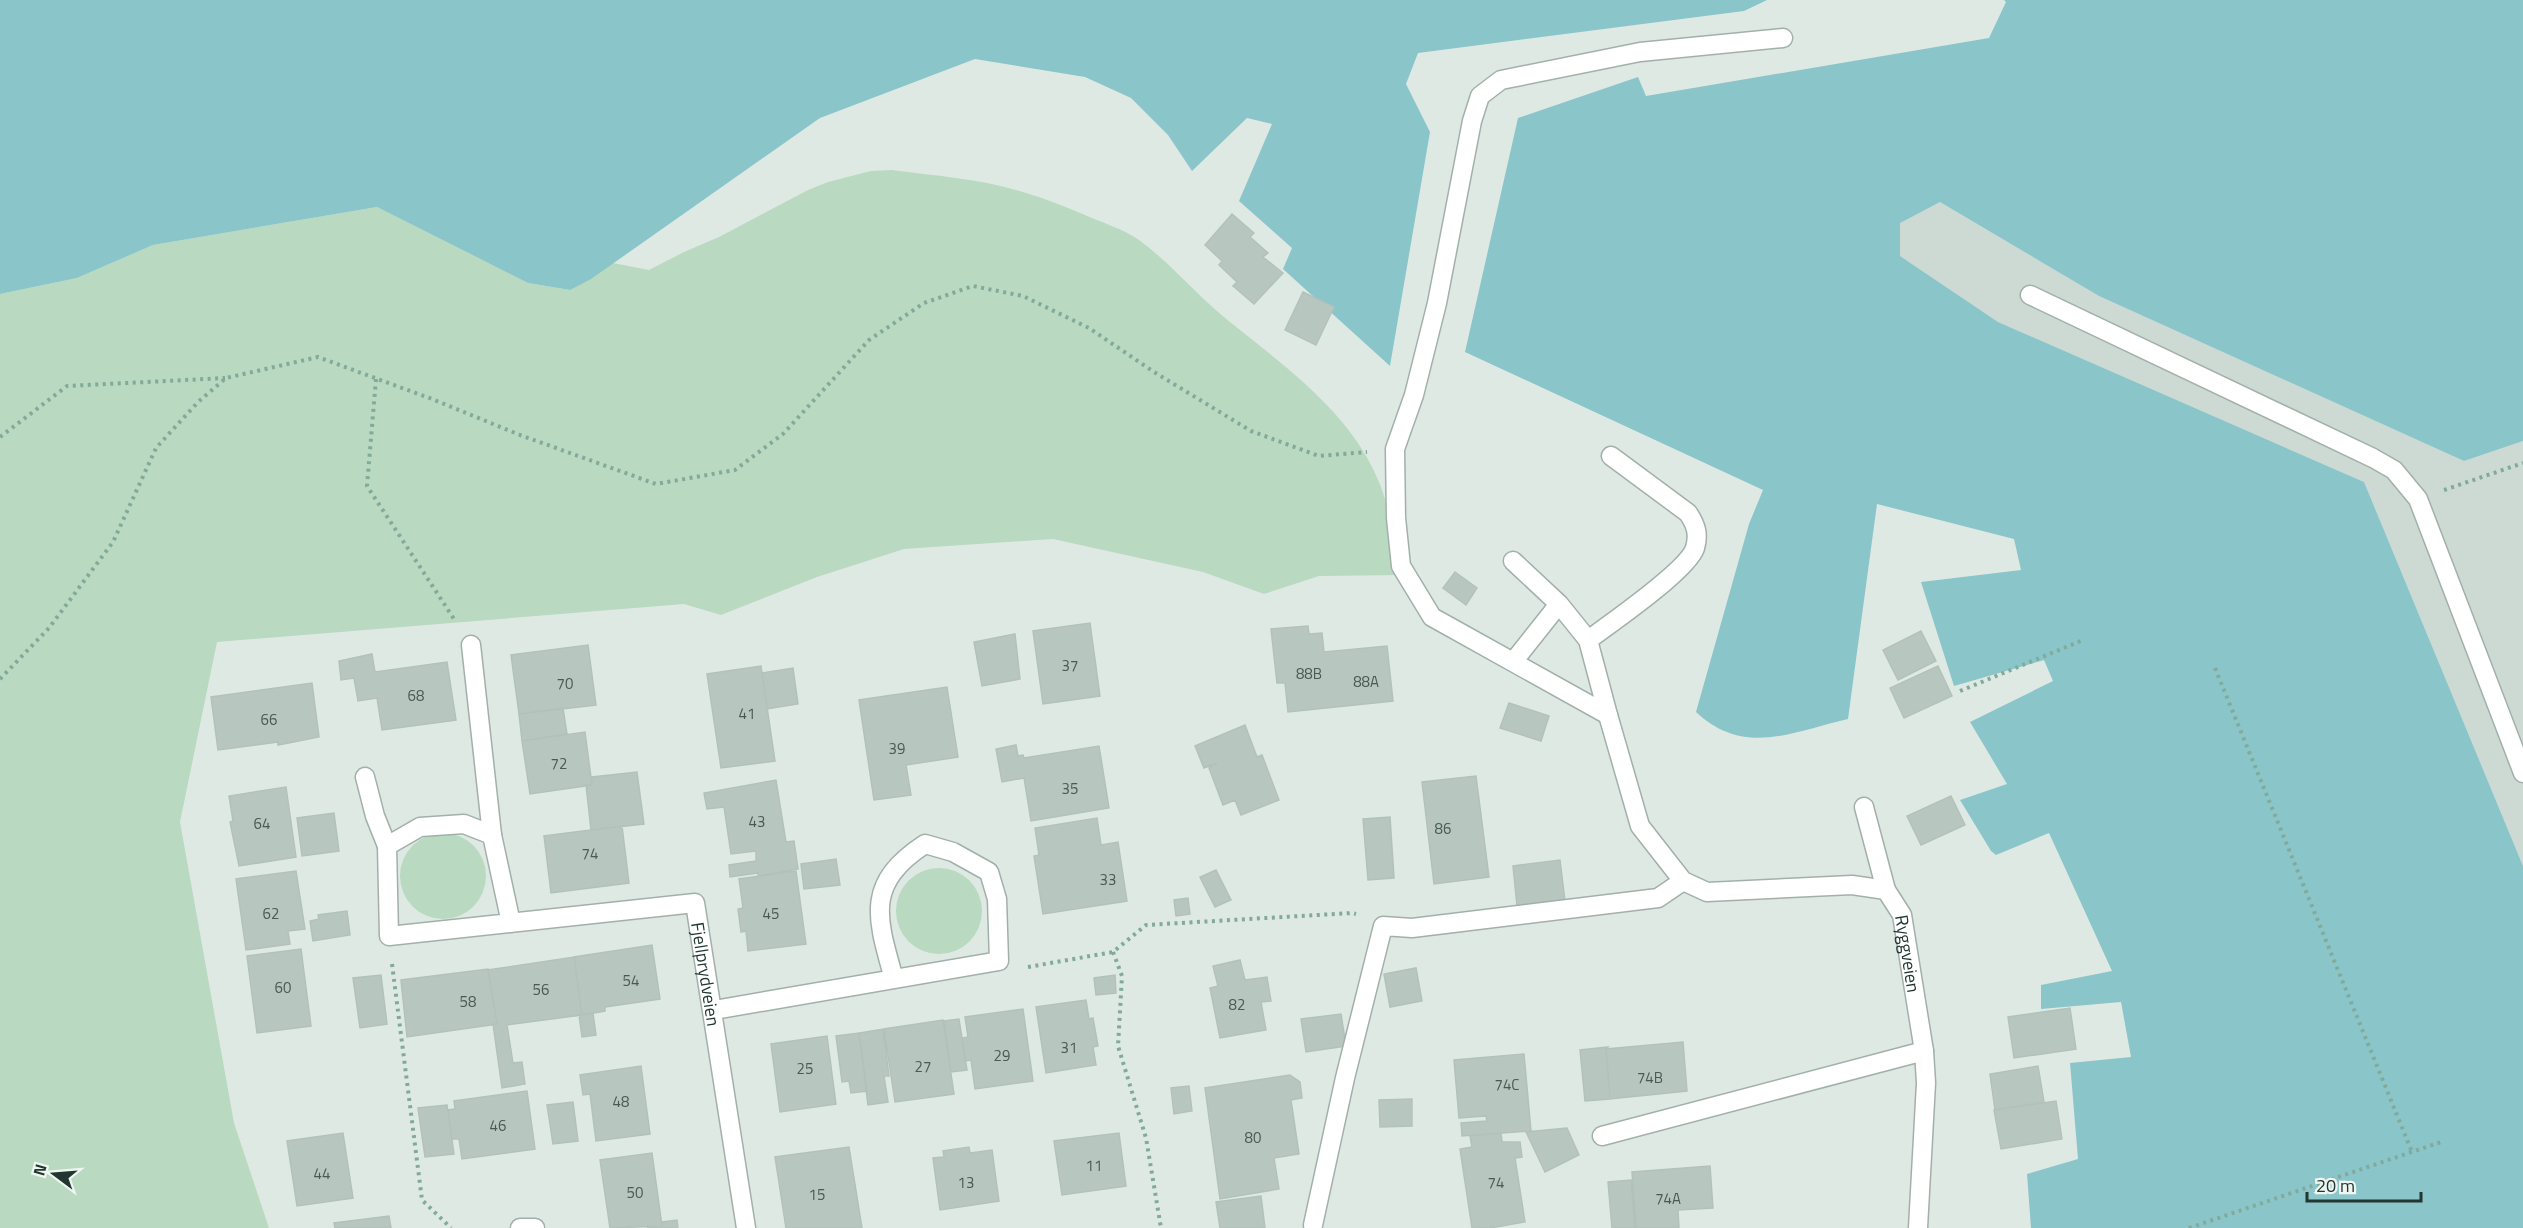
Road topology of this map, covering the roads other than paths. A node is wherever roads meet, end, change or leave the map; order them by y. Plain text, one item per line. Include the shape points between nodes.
1 (1783, 38) dead end
2 (2030, 295) dead end
3 (1611, 456) dead end
4 (1514, 561) dead end
5 (1559, 604) junction
6 (1588, 640) junction
7 (471, 645) road end
8 (1513, 662) junction
9 (1608, 716) junction
10 (2523, 773) edge
11 (365, 777) dead end
12 (1864, 807) dead end
13 (492, 835) junction
14 (387, 846) junction
15 (1683, 882) junction
16 (1886, 890) junction
17 (511, 923) junction
18 (894, 979) junction
19 (714, 1010) junction
20 (1924, 1052) junction
21 (1602, 1136) dead end
22 (1313, 1225) dead end
23 (520, 1228) edge
24 (535, 1228) edge
25 (746, 1228) edge
26 (1918, 1228) edge

1 - 8 street via 1640,52 1501,80 1480,96 1434,314 1414,395 1395,449 1396,518 1401,566 1432,617
2 - 10 street via 2394,470 2418,499
3 - 6 street via 1688,513 1697,526 1694,550 1664,584
4 - 5 street
5 - 6 street
5 - 8 street
6 - 9 street
7 - 13 street
8 - 9 street
9 - 15 street via 1640,826
11 - 14 street
12 - 16 street, Ryggveien
13 - 14 street via 464,824 420,827
13 - 17 street
14 - 17 street, Fjellprydveien via 388,936
15 - 16 street via 1707,892 1852,885
15 - 22 street via 1658,898 1412,928 1383,926
16 - 20 street, Ryggveien via 1902,915
17 - 19 street, Fjellprydveien via 695,903
18 - 18 street via 879,922 882,889 903,858 925,844 953,852 989,872 997,899 999,961
18 - 19 street
19 - 25 street, Fjellprydveien
20 - 21 street
20 - 26 street, Ryggveien via 1926,1083
23 - 24 street

